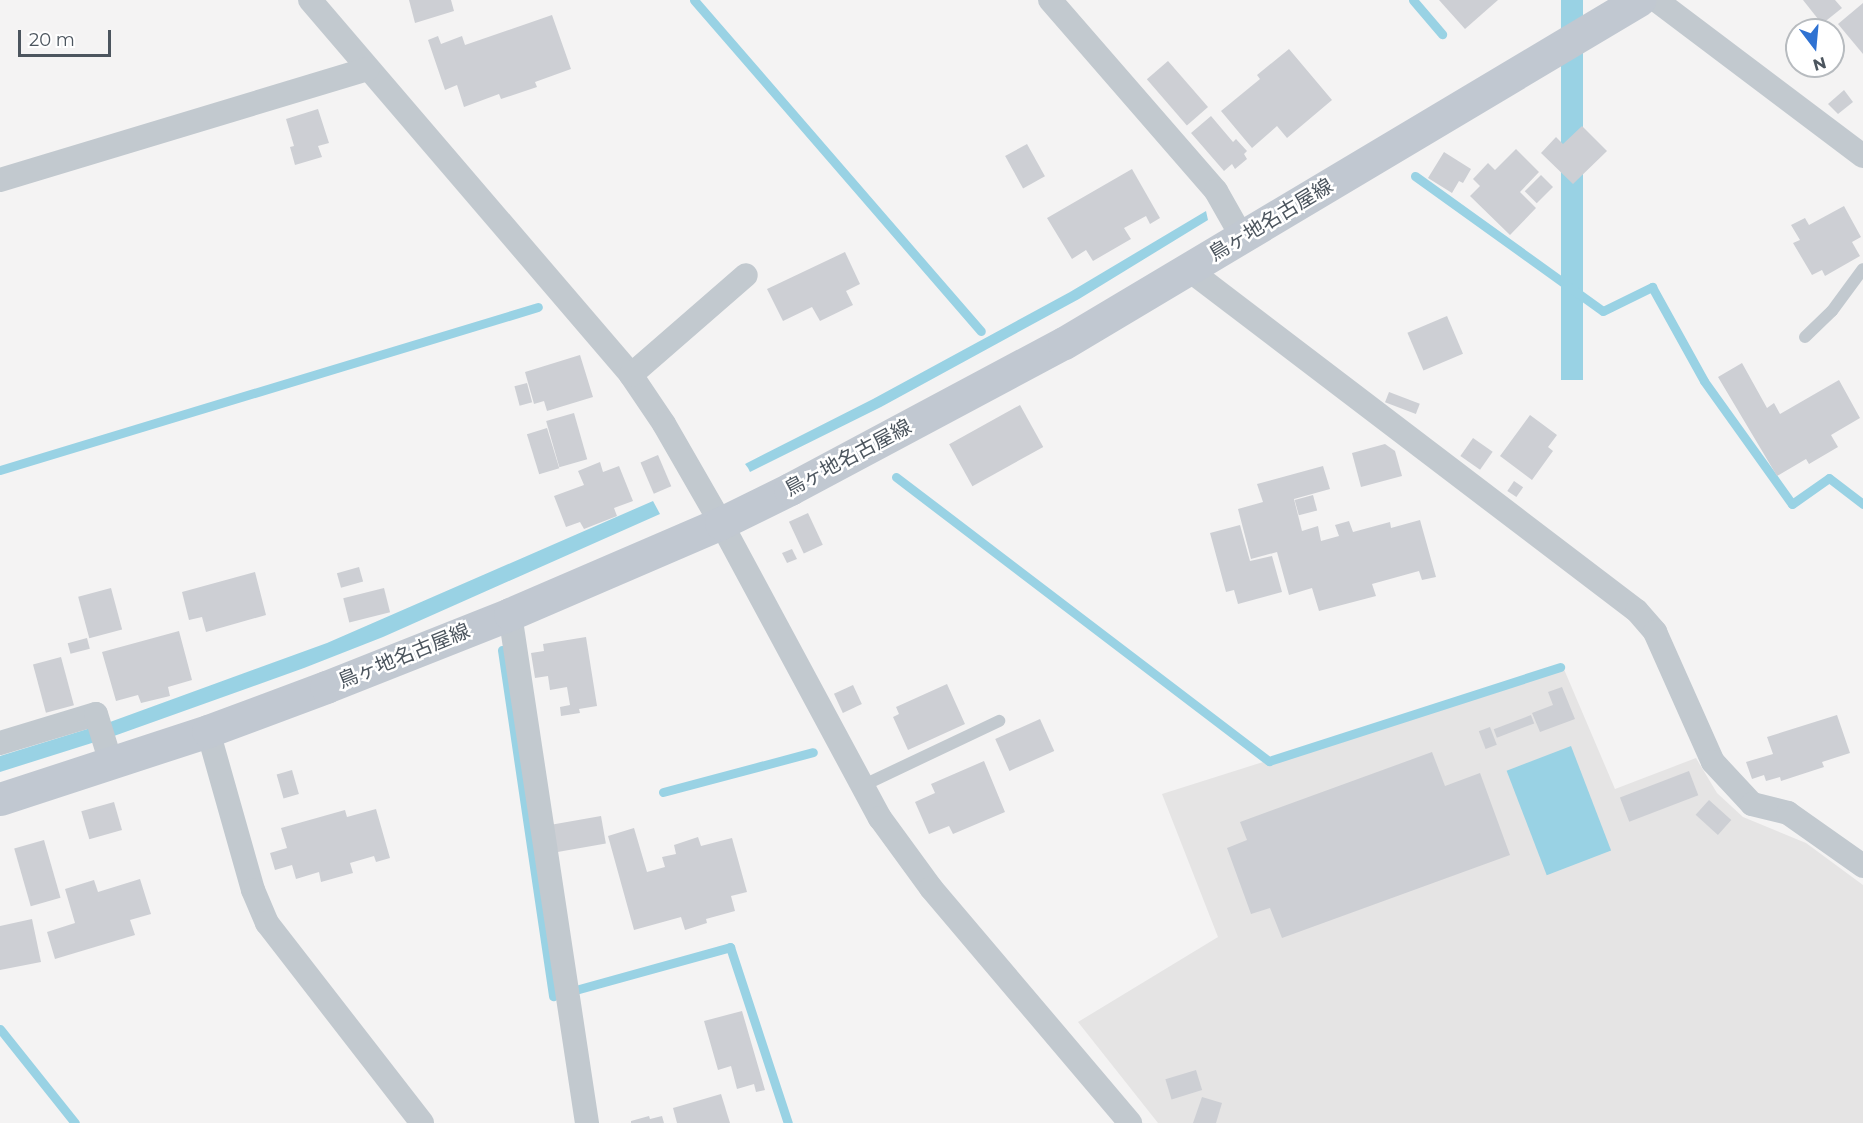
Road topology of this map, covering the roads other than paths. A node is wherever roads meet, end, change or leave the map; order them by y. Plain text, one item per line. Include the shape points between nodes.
1 (310, 0) edge
2 (1050, 0) edge
3 (1639, 0) edge
4 (1656, 0) edge
5 (368, 69) junction
6 (1863, 156) edge
7 (0, 180) edge
8 (1242, 237) junction
9 (1188, 269) junction
10 (1863, 269) edge
11 (747, 275) dead end
12 (1805, 337) dead end
13 (632, 375) junction
14 (721, 523) junction
15 (510, 614) junction
16 (999, 721) dead end
17 (208, 731) junction
18 (0, 743) edge
19 (108, 754) junction
20 (862, 786) junction
21 (0, 799) edge
22 (1863, 866) edge
23 (422, 1123) edge
24 (587, 1123) edge
25 (1130, 1123) edge

1 - 5 street
2 - 8 street via 1216,191
3 - 8 main road, 鳥ヶ地名古屋線
4 - 6 street
5 - 7 street
5 - 13 street
8 - 9 main road, 鳥ヶ地名古屋線
9 - 14 main road, 鳥ヶ地名古屋線 via 1064,343
9 - 22 street via 1637,611 1655,632 1713,762 1752,804 1788,813
10 - 12 lane via 1832,311
11 - 13 street
13 - 14 street
14 - 15 main road, 鳥ヶ地名古屋線
14 - 20 street
15 - 17 main road, 鳥ヶ地名古屋線
15 - 24 street
16 - 20 lane
17 - 19 main road, 鳥ヶ地名古屋線
17 - 23 street via 253,890 267,923
18 - 19 street via 96,714
19 - 21 main road, 鳥ヶ地名古屋線
20 - 25 street via 880,818 931,888

